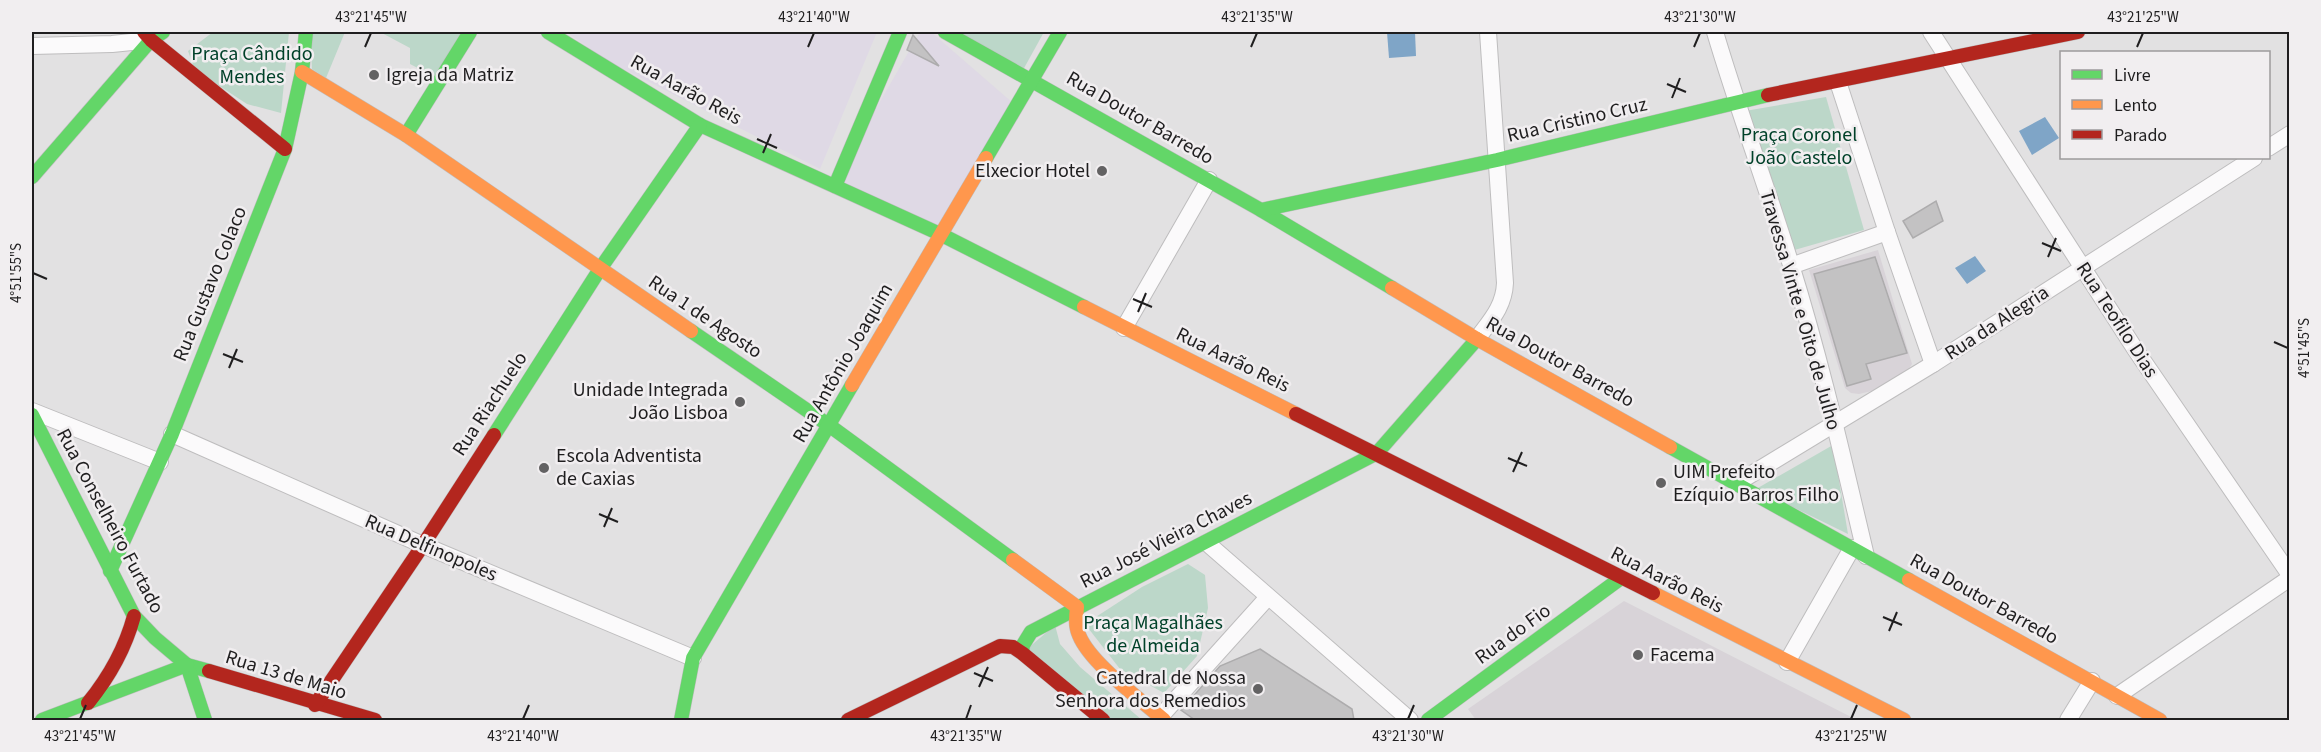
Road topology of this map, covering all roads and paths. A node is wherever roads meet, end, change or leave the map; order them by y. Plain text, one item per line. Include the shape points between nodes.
1 (306, 32) edge
2 (470, 32) edge
3 (548, 32) edge
4 (900, 32) edge
5 (945, 32) edge
6 (1060, 32) edge
7 (1488, 32) edge
8 (1715, 32) edge
9 (1931, 32) edge
10 (2078, 32) edge
11 (153, 34) edge
12 (32, 46) edge
13 (1948, 59) junction
14 (302, 72) junction
15 (1034, 80) junction
16 (1838, 82) junction
17 (1736, 102) junction
18 (700, 125) junction
19 (2289, 134) edge
20 (406, 135) junction
21 (2270, 147) edge
22 (285, 149) junction
23 (2252, 159) edge
24 (1497, 160) junction
25 (32, 177) edge
26 (1209, 180) junction
27 (835, 186) junction
28 (1261, 210) junction
29 (1887, 232) junction
30 (940, 234) junction
31 (1791, 266) junction
32 (2083, 268) junction
33 (600, 269) junction
34 (1124, 328) junction
35 (1477, 339) junction
36 (1933, 364) junction
37 (32, 413) edge
38 (830, 426) junction
39 (1835, 426) junction
40 (172, 434) junction
41 (39, 446) edge
42 (1377, 453) junction
43 (160, 462) junction
44 (1737, 483) junction
45 (1207, 543) junction
46 (423, 545) junction
47 (1859, 552) junction
48 (110, 571) junction
49 (2289, 576) edge
50 (1621, 578) junction
51 (1268, 597) junction
52 (1077, 607) junction
53 (134, 616) junction
54 (1022, 653) junction
55 (693, 658) junction
56 (1787, 662) junction
57 (187, 665) junction
58 (2092, 681) junction
59 (2117, 696) junction
60 (87, 704) junction
61 (315, 705) junction
62 (1162, 719) edge
63 (42, 720) edge
64 (205, 720) edge
65 (375, 720) edge
66 (681, 720) edge
67 (848, 720) edge
68 (1103, 720) edge
69 (1410, 720) edge
70 (1428, 720) edge
71 (1904, 720) edge
72 (2068, 720) edge
73 (2160, 720) edge

1 - 14 main road
2 - 20 main road
3 - 18 main road, Rua Aarão Reis
4 - 27 main road
5 - 15 main road, Rua Doutor Barredo
6 - 15 main road, Rua Antônio Joaquim
7 - 24 street
8 - 17 street, Travessa Vinte e Oito de Julho
9 - 13 street, Rua Teofilo Dias
10 - 13 main road, Rua Cristino Cruz
11 - 12 street via 112,45
11 - 22 main road
11 - 25 main road
13 - 16 main road, Rua Cristino Cruz
13 - 32 street, Rua Teofilo Dias
14 - 20 main road, Rua 1 de Agosto
14 - 22 main road
15 - 26 main road, Rua Doutor Barredo
15 - 30 main road, Rua Antônio Joaquim
16 - 17 main road, Rua Cristino Cruz
16 - 29 street
17 - 24 main road, Rua Cristino Cruz
17 - 31 street, Travessa Vinte e Oito de Julho
18 - 27 main road, Rua Aarão Reis
18 - 33 main road, Rua Riachuelo
19 - 21 street
20 - 33 main road, Rua 1 de Agosto
22 - 40 main road, Rua Gustavo Colaco
23 - 32 street, Rua da Alegria
24 - 28 main road, Rua Cristino Cruz
24 - 35 street via 1504,295 1500,308
26 - 28 main road, Rua Doutor Barredo
26 - 34 street
27 - 30 main road, Rua Aarão Reis
28 - 35 main road, Rua Doutor Barredo
29 - 31 street
29 - 36 street
30 - 34 main road, Rua Aarão Reis
30 - 38 main road, Rua Antônio Joaquim
31 - 39 street, Travessa Vinte e Oito de Julho
32 - 36 street, Rua da Alegria
32 - 49 street, Rua Teofilo Dias
33 - 38 main road, Rua 1 de Agosto
33 - 46 main road, Rua Riachuelo
34 - 42 main road, Rua Aarão Reis
35 - 42 main road, Rua José Vieira Chaves
35 - 44 main road, Rua Doutor Barredo
36 - 39 street, Rua da Alegria
37 - 41 main road, Rua Conselheiro Furtado
37 - 43 street
38 - 52 main road, Rua 1 de Agosto
38 - 55 main road, Rua Antônio Joaquim
39 - 44 street, Rua da Alegria
39 - 47 street, Travessa Vinte e Oito de Julho
40 - 43 main road, Rua Gustavo Colaco
40 - 46 street, Rua Delfinopoles
41 - 48 main road, Rua Conselheiro Furtado
42 - 45 main road, Rua José Vieira Chaves
42 - 50 main road, Rua Aarão Reis
43 - 48 main road, Rua Gustavo Colaco
44 - 47 main road, Rua Doutor Barredo
45 - 51 street
45 - 52 main road, Rua José Vieira Chaves
46 - 55 street, Rua Delfinopoles
46 - 61 main road, Rua Riachuelo
47 - 56 street
47 - 58 main road, Rua Doutor Barredo
48 - 53 main road, Rua Conselheiro Furtado
49 - 59 street
50 - 56 main road, Rua Aarão Reis
50 - 70 main road, Rua do Fio
51 - 62 street
51 - 69 street
52 - 54 main road, Rua José Vieira Chaves via 1031,632
52 - 62 main road via 1080,638
53 - 57 main road, Rua Conselheiro Furtado
53 - 60 main road via 123,653
54 - 67 main road via 1000,646
54 - 68 main road
55 - 66 main road, Rua Antônio Joaquim
56 - 71 main road, Rua Aarão Reis
57 - 60 main road
57 - 61 main road, Rua 13 de Maio
57 - 64 main road
58 - 59 main road, Rua Doutor Barredo
58 - 72 street
59 - 73 main road, Rua Doutor Barredo
60 - 63 main road
61 - 65 main road, Rua 13 de Maio

